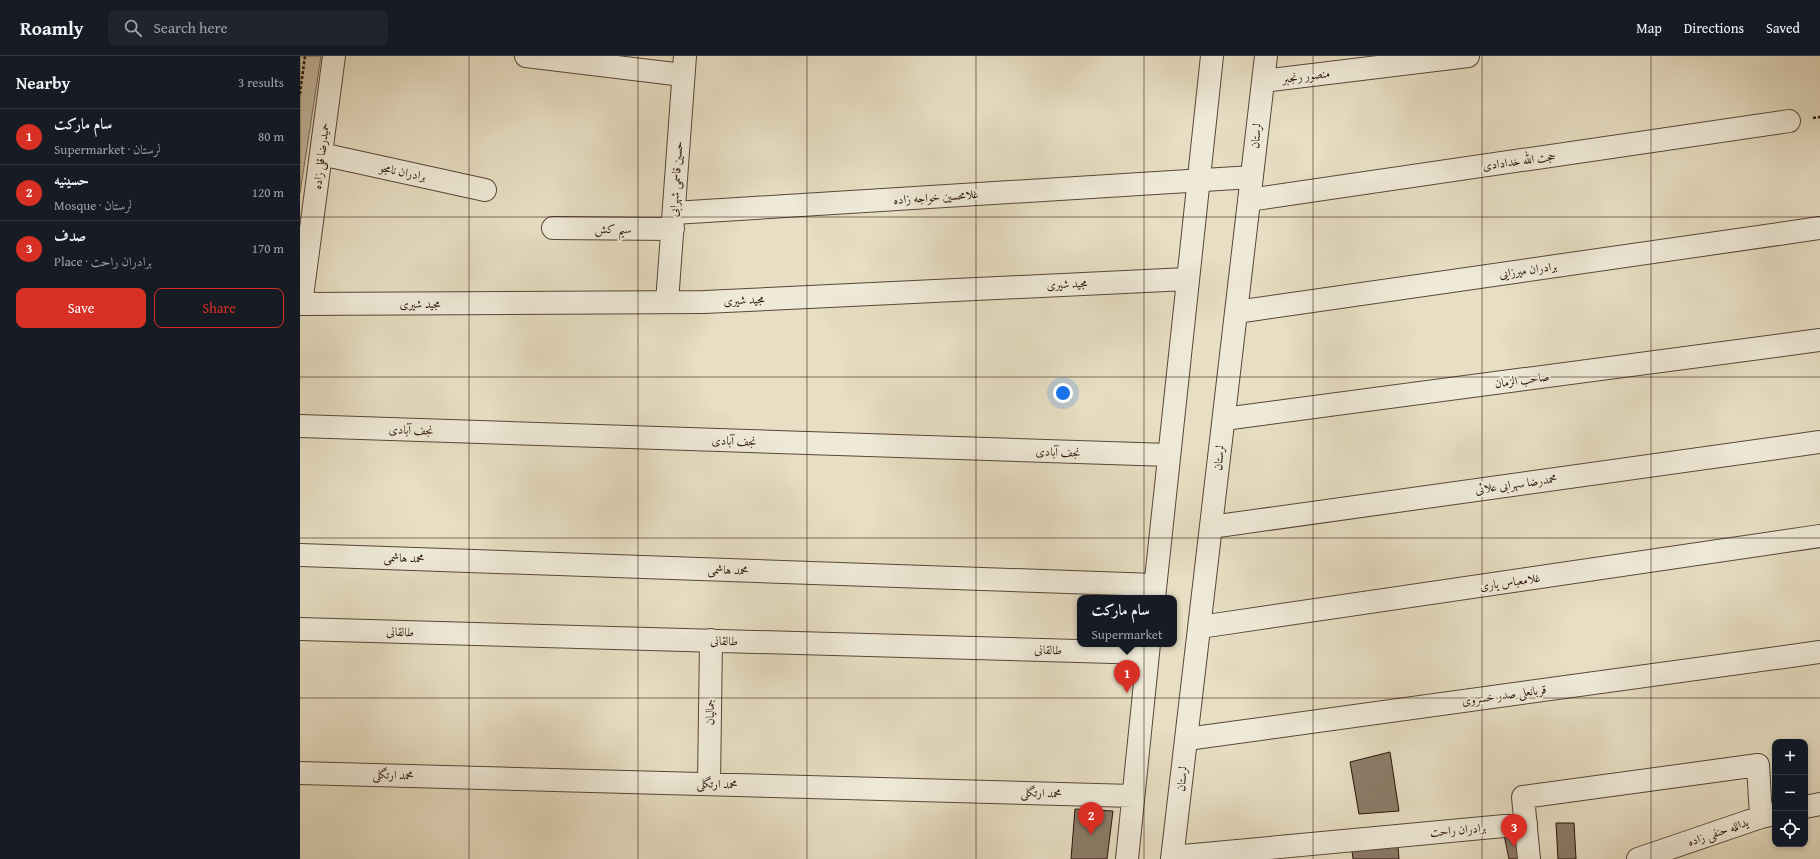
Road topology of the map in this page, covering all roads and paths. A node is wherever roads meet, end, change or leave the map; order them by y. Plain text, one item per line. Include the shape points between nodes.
1 (305, 56) edge
2 (334, 56) edge
3 (526, 56) edge
4 (1212, 56) edge
5 (1266, 56) edge
6 (1468, 56) edge
7 (684, 66) edge
8 (1263, 81) junction
9 (300, 94) edge
10 (1789, 121) dead end
11 (321, 154) junction
12 (1252, 177) junction
13 (1198, 181) junction
14 (485, 190) dead end
15 (1249, 200) junction
16 (673, 221) junction
17 (553, 228) dead end
18 (1820, 228) edge
19 (1187, 278) junction
20 (667, 302) junction
21 (301, 304) edge
22 (1236, 312) junction
23 (1820, 340) edge
24 (1224, 419) junction
25 (300, 426) edge
26 (1820, 442) edge
27 (1169, 455) junction
28 (1211, 527) junction
29 (1820, 536) edge
30 (300, 555) edge
31 (1155, 592) edge
32 (1200, 628) junction
33 (300, 629) edge
34 (710, 640) junction
35 (1077, 647) edge
36 (1094, 647) edge
37 (1149, 648) edge
38 (1820, 652) edge
39 (1187, 739) junction
40 (300, 773) edge
41 (709, 784) junction
42 (1133, 796) junction
43 (1820, 804) edge
44 (1808, 807) edge
45 (1768, 815) edge
46 (1526, 824) junction
47 (1172, 858) edge
48 (1127, 859) edge
49 (1529, 859) edge
50 (1638, 859) edge

1 - 9 path
2 - 11 street, حمیدرضا قلی زاده
3 - 7 street
4 - 13 street
5 - 8 street, لرستان
6 - 8 street, منصور رنجبر
7 - 16 street, حسین قاسمی شهرابی
8 - 12 street, لرستان
10 - 15 street, حجت الله خدادادی
11 - 14 street, برادران نامجو
11 - 21 street, حمیدرضا قلی زاده
12 - 13 street, غلامحسین خواجه زاده
12 - 15 street, لرستان
13 - 16 street, غلامحسین خواجه زاده
13 - 19 street
15 - 22 street, لرستان
16 - 17 street, سیم کش
16 - 20 street, حسین قاسمی شهرابی
18 - 22 street, برادران میرزایی
19 - 20 street, مجید شیری
19 - 27 street
20 - 21 street, مجید شیری
22 - 24 street, لرستان
23 - 24 street, صاحب الزمان
24 - 28 street, لرستان
25 - 27 street, نجف آبادی
26 - 28 street, محمدرضا سهرابی علائی
27 - 31 street
28 - 32 street, لرستان
29 - 32 street, غلامعباس یاری
30 - 31 street, محمد هاشمی
32 - 39 street, لرستان
33 - 34 street, طالقانی
34 - 35 street, طالقانی
34 - 41 street, جمالیان
36 - 37 street, طالقانی
37 - 42 street
38 - 39 street, قربانعلی صدر خسروی
39 - 47 street, لرستان
40 - 41 street, محمد ارتگلی
41 - 42 street, محمد ارتگلی
42 - 48 street
43 - 44 street
45 - 46 street via 1758,765 1523,797
45 - 50 street, یدالله حنفی زاده
46 - 47 street, برادران راحت
46 - 49 street

